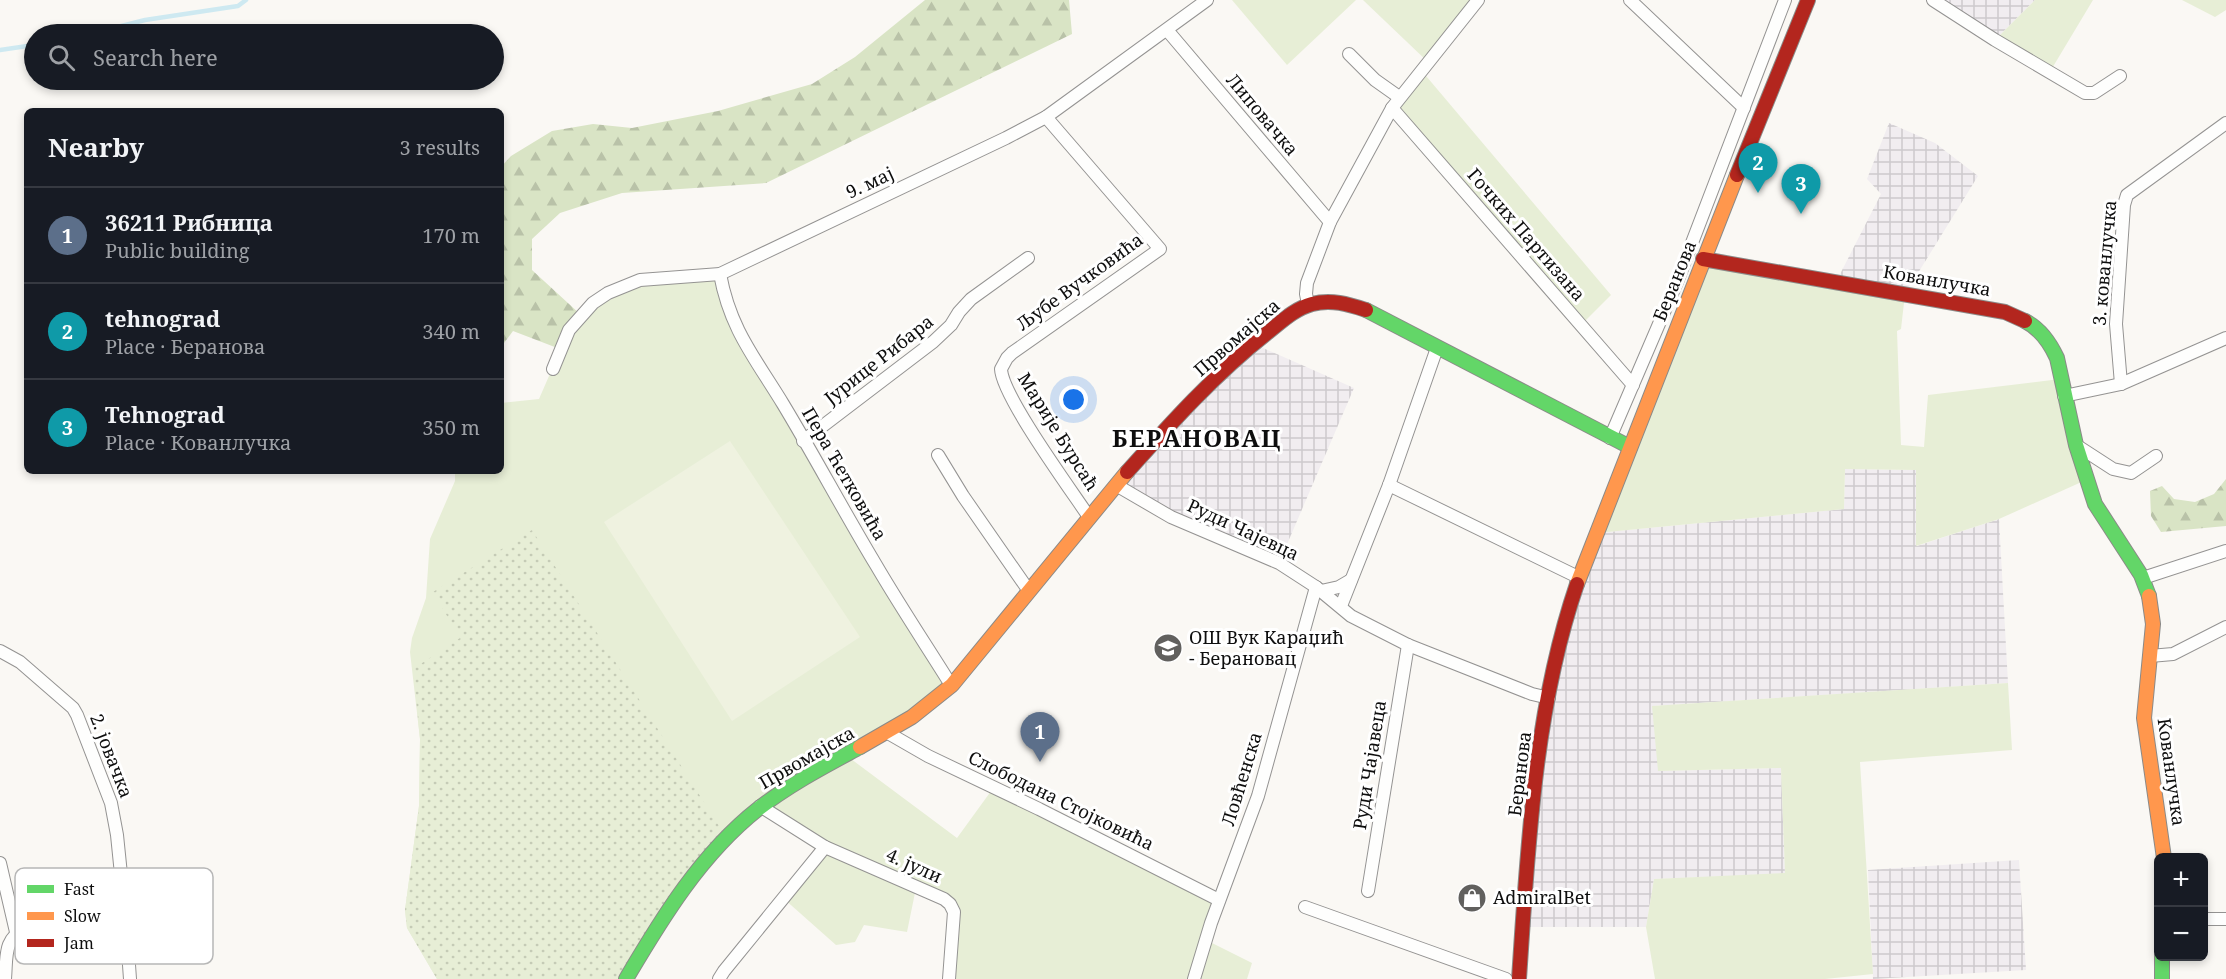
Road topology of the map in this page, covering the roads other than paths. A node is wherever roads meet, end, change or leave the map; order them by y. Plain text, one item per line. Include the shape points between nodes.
1 (1207, 0) edge
2 (1630, 0) edge
3 (1785, 0) edge
4 (1808, 0) edge
5 (1933, 0) edge
6 (1474, 2) edge
7 (1167, 30) junction
8 (1349, 54) dead end
9 (2120, 76) dead end
10 (1396, 103) junction
11 (1744, 108) junction
12 (1047, 117) junction
13 (2226, 123) edge
14 (1330, 222) junction
15 (1028, 258) dead end
16 (1703, 258) junction
17 (720, 274) junction
18 (1308, 304) junction
19 (2226, 338) edge
20 (1437, 348) junction
21 (1002, 364) joint
22 (553, 369) dead end
23 (2121, 384) junction
24 (1633, 385) junction
25 (2064, 396) junction
26 (1610, 438) junction
27 (803, 441) junction
28 (2076, 445) junction
29 (1630, 447) junction
30 (938, 455) dead end
31 (2156, 456) dead end
32 (1116, 485) junction
33 (1389, 485) junction
34 (1089, 517) junction
35 (2226, 551) edge
36 (1580, 578) junction
37 (2143, 579) junction
38 (1351, 580) junction
39 (1319, 589) junction
40 (1029, 591) junction
41 (1341, 606) junction
42 (2226, 627) edge
43 (1408, 645) junction
44 (0, 651) edge
45 (2150, 656) junction
46 (951, 685) junction
47 (1549, 698) junction
48 (888, 733) junction
49 (760, 806) junction
50 (825, 847) junction
51 (2163, 853) edge
52 (0, 863) edge
53 (120, 868) edge
54 (1368, 891) dead end
55 (1220, 900) junction
56 (1305, 908) dead end
57 (2208, 919) edge
58 (2226, 919) edge
59 (15, 928) edge
60 (15, 933) edge
61 (2162, 961) edge
62 (129, 964) edge
63 (5, 979) edge
64 (130, 979) edge
65 (626, 979) edge
66 (719, 979) edge
67 (949, 979) edge
68 (1194, 979) edge
69 (1506, 979) edge
70 (1519, 979) edge
71 (2162, 979) edge

1 - 7 street, 9. мај
2 - 11 street
3 - 11 street, Беранова
4 - 16 main road, Беранова
5 - 9 street via 2085,93 2094,93
6 - 10 street
7 - 12 street, 9. мај
7 - 14 street, Липовачка
8 - 10 street, Гочких Партизана
10 - 14 street
10 - 24 street, Гочких Партизана
11 - 24 street, Беранова
12 - 17 street, 9. мај
12 - 21 street, Љубе Вучковића via 1160,249 1012,353
13 - 23 street, 3. кованлучка via 2127,195 2116,324
14 - 18 street via 1307,283
15 - 27 street, Јурице Рибара via 971,299 933,342
16 - 25 main road, Кованлучка via 2019,317 2035,326 2051,345
16 - 29 main road, Беранова
17 - 22 street, 9. мај via 640,280 608,293 593,303 569,330
17 - 27 street, Пера Ћетковића via 731,318
18 - 20 main road, Првомајска via 1328,300 1345,303
18 - 32 main road, Првомајска via 1284,318 1216,378
19 - 23 street
20 - 26 main road, Првомајска
20 - 33 street
21 - 34 street, Марије Бурсаћ via 1001,375 1010,393
23 - 25 street
24 - 26 street, Беранова
25 - 28 main road, Кованлучка
26 - 29 main road, Првомајска
27 - 46 street, Пера Ћетковића
28 - 31 street via 2113,469 2131,473
28 - 37 main road, Кованлучка via 2095,504
29 - 36 main road, Беранова
30 - 40 street
32 - 34 main road, Првомајска
32 - 39 street, Руди Чајевца via 1171,517 1279,563
33 - 36 street
33 - 38 street
34 - 40 main road, Првомајска
35 - 37 street
36 - 47 main road, Беранова via 1560,643
37 - 45 main road, Кованлучка via 2152,607
38 - 39 street via 1339,587
38 - 41 street
39 - 41 street, Руди Чајевца
39 - 55 street, Ловћенска via 1257,796
40 - 46 main road, Првомајска
41 - 43 street, Руди Чајевца via 1351,616
42 - 45 street via 2173,654
43 - 47 street, Руди Чајевца
43 - 54 street, Руди Чајавеца
44 - 53 street, 2. јовачка via 20,662 77,715 111,803
45 - 51 main road, Кованлучка via 2146,740
46 - 48 main road, Првомајска
47 - 70 main road, Беранова via 1534,806
48 - 49 main road, Првомајска
48 - 55 street, Слободана Стојковића
49 - 50 street, 4. јули
49 - 65 main road, Првомајска via 703,862
50 - 66 street
50 - 67 street, 4. јули via 950,904 954,912
52 - 59 street
55 - 68 street, Ловћенска
56 - 69 street
57 - 58 street
60 - 63 street via 8,948
61 - 71 main road
62 - 64 street, 2. јовачка

